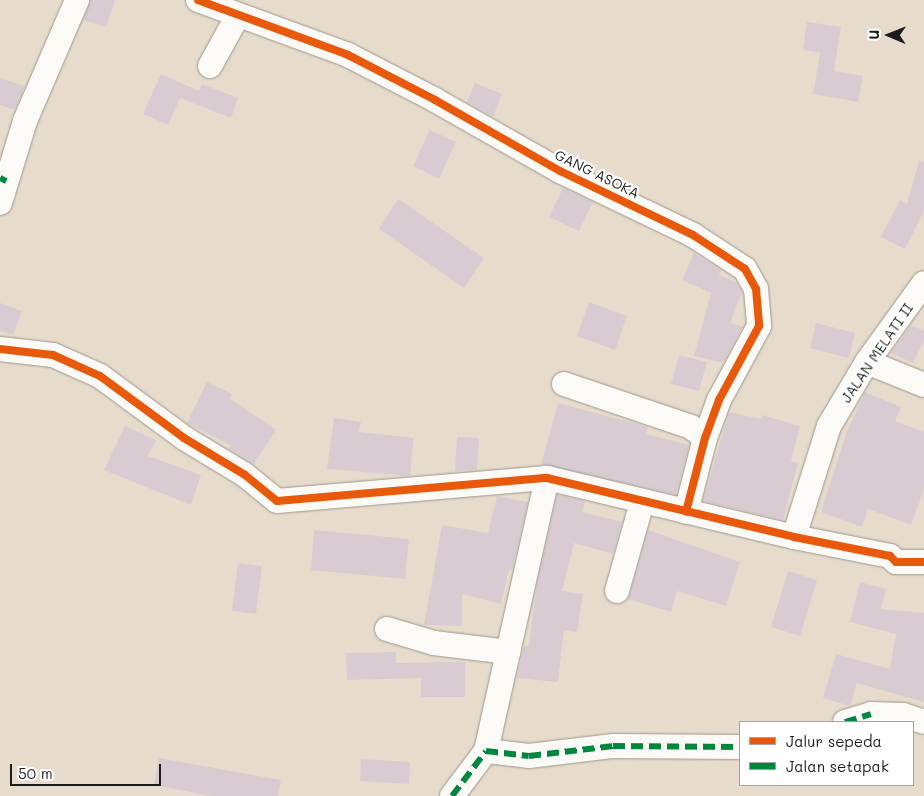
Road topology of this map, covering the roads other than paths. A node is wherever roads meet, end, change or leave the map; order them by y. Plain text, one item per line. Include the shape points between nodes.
1 (77, 0) edge
2 (198, 0) edge
3 (237, 17) junction
4 (210, 66) dead end
5 (2, 187) edge
6 (924, 283) edge
7 (0, 349) edge
8 (867, 362) junction
9 (564, 384) dead end
10 (924, 385) edge
11 (705, 438) junction
12 (547, 478) junction
13 (642, 502) junction
14 (686, 512) junction
15 (794, 538) junction
16 (924, 562) edge
17 (617, 592) dead end
18 (387, 629) dead end
19 (508, 652) junction
20 (848, 721) edge
21 (924, 722) edge
22 (739, 747) edge
23 (486, 751) junction
24 (452, 796) edge

1 - 5 street via 25,121
2 - 3 street, GANG ASOKA
3 - 4 street
3 - 11 street, GANG ASOKA via 348,55 560,171 693,235 745,269 756,289 759,326 719,400
6 - 8 street, JALAN MELATI II
7 - 12 street via 53,355 100,376 184,438 245,474 277,501
8 - 10 street
8 - 15 street, JALAN MELATI II via 829,426
9 - 11 street via 692,427
11 - 14 street, GANG ASOKA
12 - 13 street
12 - 19 street
13 - 14 street
13 - 17 street
14 - 15 street
15 - 16 street via 890,556 896,562
18 - 19 street via 434,643
19 - 23 street
20 - 21 street via 871,714 903,715
22 - 23 street via 613,746 529,756
23 - 24 street

